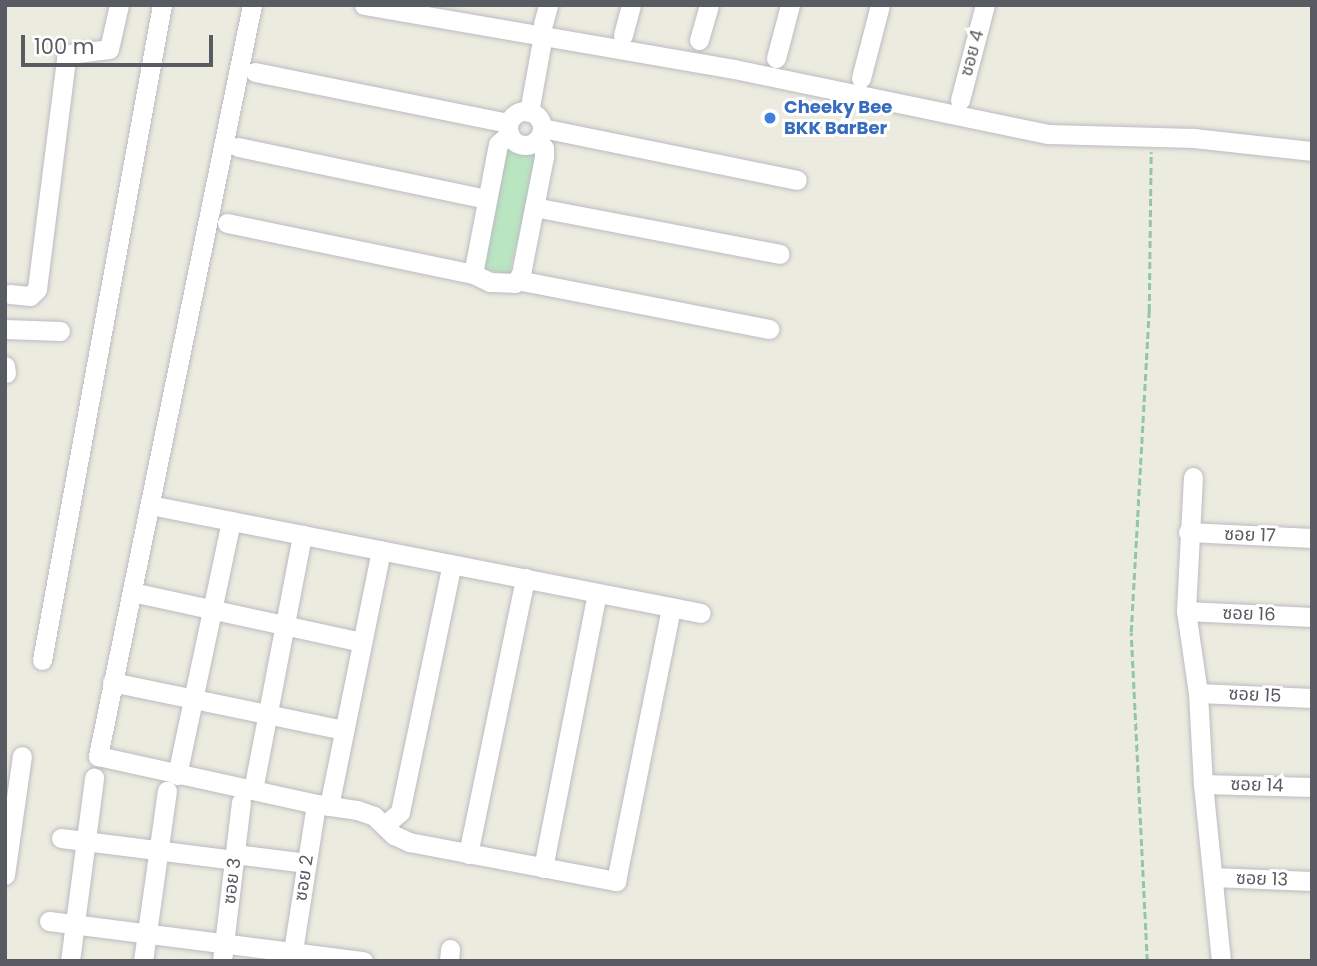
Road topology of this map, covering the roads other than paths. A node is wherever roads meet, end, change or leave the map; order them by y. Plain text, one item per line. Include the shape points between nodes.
1 (119, 5) edge
2 (162, 5) edge
3 (252, 5) edge
4 (364, 5) edge
5 (631, 5) edge
6 (709, 5) edge
7 (790, 5) edge
8 (880, 5) edge
9 (985, 5) edge
10 (545, 21) edge
11 (623, 35) dead end
12 (699, 40) dead end
13 (776, 58) dead end
14 (255, 72) dead end
15 (861, 78) dead end
16 (960, 100) dead end
17 (529, 112) junction
18 (509, 128) junction
19 (539, 135) junction
20 (238, 147) dead end
21 (1312, 151) edge
22 (797, 180) dead end
23 (487, 199) junction
24 (534, 207) junction
25 (227, 223) dead end
26 (780, 254) dead end
27 (473, 274) junction
28 (517, 280) junction
29 (10, 294) dead end
30 (5, 329) edge
31 (769, 329) dead end
32 (60, 331) dead end
33 (5, 366) edge
34 (6, 373) edge
35 (1193, 477) dead end
36 (150, 505) junction
37 (231, 521) junction
38 (1188, 532) junction
39 (302, 535) junction
40 (1312, 538) edge
41 (381, 550) junction
42 (452, 564) junction
43 (525, 579) junction
44 (132, 592) junction
45 (597, 593) junction
46 (671, 607) junction
47 (212, 609) junction
48 (1186, 611) junction
49 (701, 613) dead end
50 (1312, 617) edge
51 (284, 625) junction
52 (362, 642) junction
53 (42, 660) dead end
54 (112, 682) junction
55 (1198, 693) junction
56 (1312, 698) edge
57 (194, 699) junction
58 (267, 714) junction
59 (344, 730) junction
60 (22, 757) dead end
61 (94, 778) dead end
62 (172, 783) junction
63 (1203, 783) junction
64 (1312, 787) edge
65 (247, 796) junction
66 (323, 805) junction
67 (9, 824) edge
68 (385, 825) junction
69 (61, 838) dead end
70 (87, 842) junction
71 (159, 849) junction
72 (468, 854) junction
73 (234, 857) junction
74 (306, 863) junction
75 (542, 867) junction
76 (5, 876) edge
77 (1213, 877) junction
78 (1312, 881) edge
79 (49, 921) dead end
80 (75, 923) junction
81 (147, 934) junction
82 (223, 951) edge
83 (302, 955) edge
84 (70, 961) edge
85 (143, 961) edge
86 (363, 961) edge
87 (1221, 961) edge

1 - 29 street via 109,48 66,58 37,289 30,296
2 - 53 street
3 - 36 street
4 - 10 street
5 - 11 street
6 - 12 street
7 - 13 street
8 - 15 street
9 - 16 street, ซอย 4
10 - 17 street
10 - 21 street via 734,69 1048,134 1194,138
14 - 18 street
17 - 18 street via 516,114
17 - 19 street via 537,116
18 - 19 street via 521,145
18 - 23 street via 498,144
19 - 22 street
19 - 24 street via 544,157
20 - 23 street
23 - 27 street
24 - 26 street
24 - 28 street
25 - 27 street
27 - 28 street via 505,284
28 - 31 street
30 - 32 street
33 - 34 street
35 - 38 street
36 - 37 street
36 - 44 street
37 - 39 street
37 - 47 street
38 - 40 street, ซอย 17
38 - 48 street
39 - 41 street
39 - 51 street, ซอย 3
41 - 42 street
41 - 52 street, ซอย 2
42 - 43 street
42 - 68 street via 400,812
43 - 45 street
43 - 72 street
44 - 47 street
44 - 54 street
45 - 46 street
45 - 75 street
46 - 49 street
46 - 75 street via 616,881
47 - 51 street
47 - 57 street
48 - 50 street, ซอย 16
48 - 55 street
51 - 52 street
51 - 58 street, ซอย 3
52 - 59 street, ซอย 2
54 - 57 street
54 - 62 street via 97,756
55 - 56 street, ซอย 15
55 - 63 street
57 - 58 street
57 - 62 street
58 - 59 street
58 - 65 street, ซอย 3
59 - 66 street, ซอย 2
60 - 67 street
61 - 70 street
62 - 65 street
62 - 71 street
63 - 64 street, ซอย 14
63 - 77 street
65 - 66 street
65 - 73 street, ซอย 3
66 - 68 street via 357,810
66 - 74 street, ซอย 2
67 - 76 street
68 - 72 street via 409,842
69 - 70 street
70 - 71 street
70 - 80 street
71 - 73 street
71 - 81 street
72 - 75 street
73 - 74 street
73 - 82 street, ซอย 3
74 - 83 street, ซอย 2
77 - 78 street, ซอย 13
77 - 87 street
79 - 80 street
80 - 81 street
80 - 84 street
81 - 82 street
81 - 85 street
82 - 83 street
83 - 86 street

